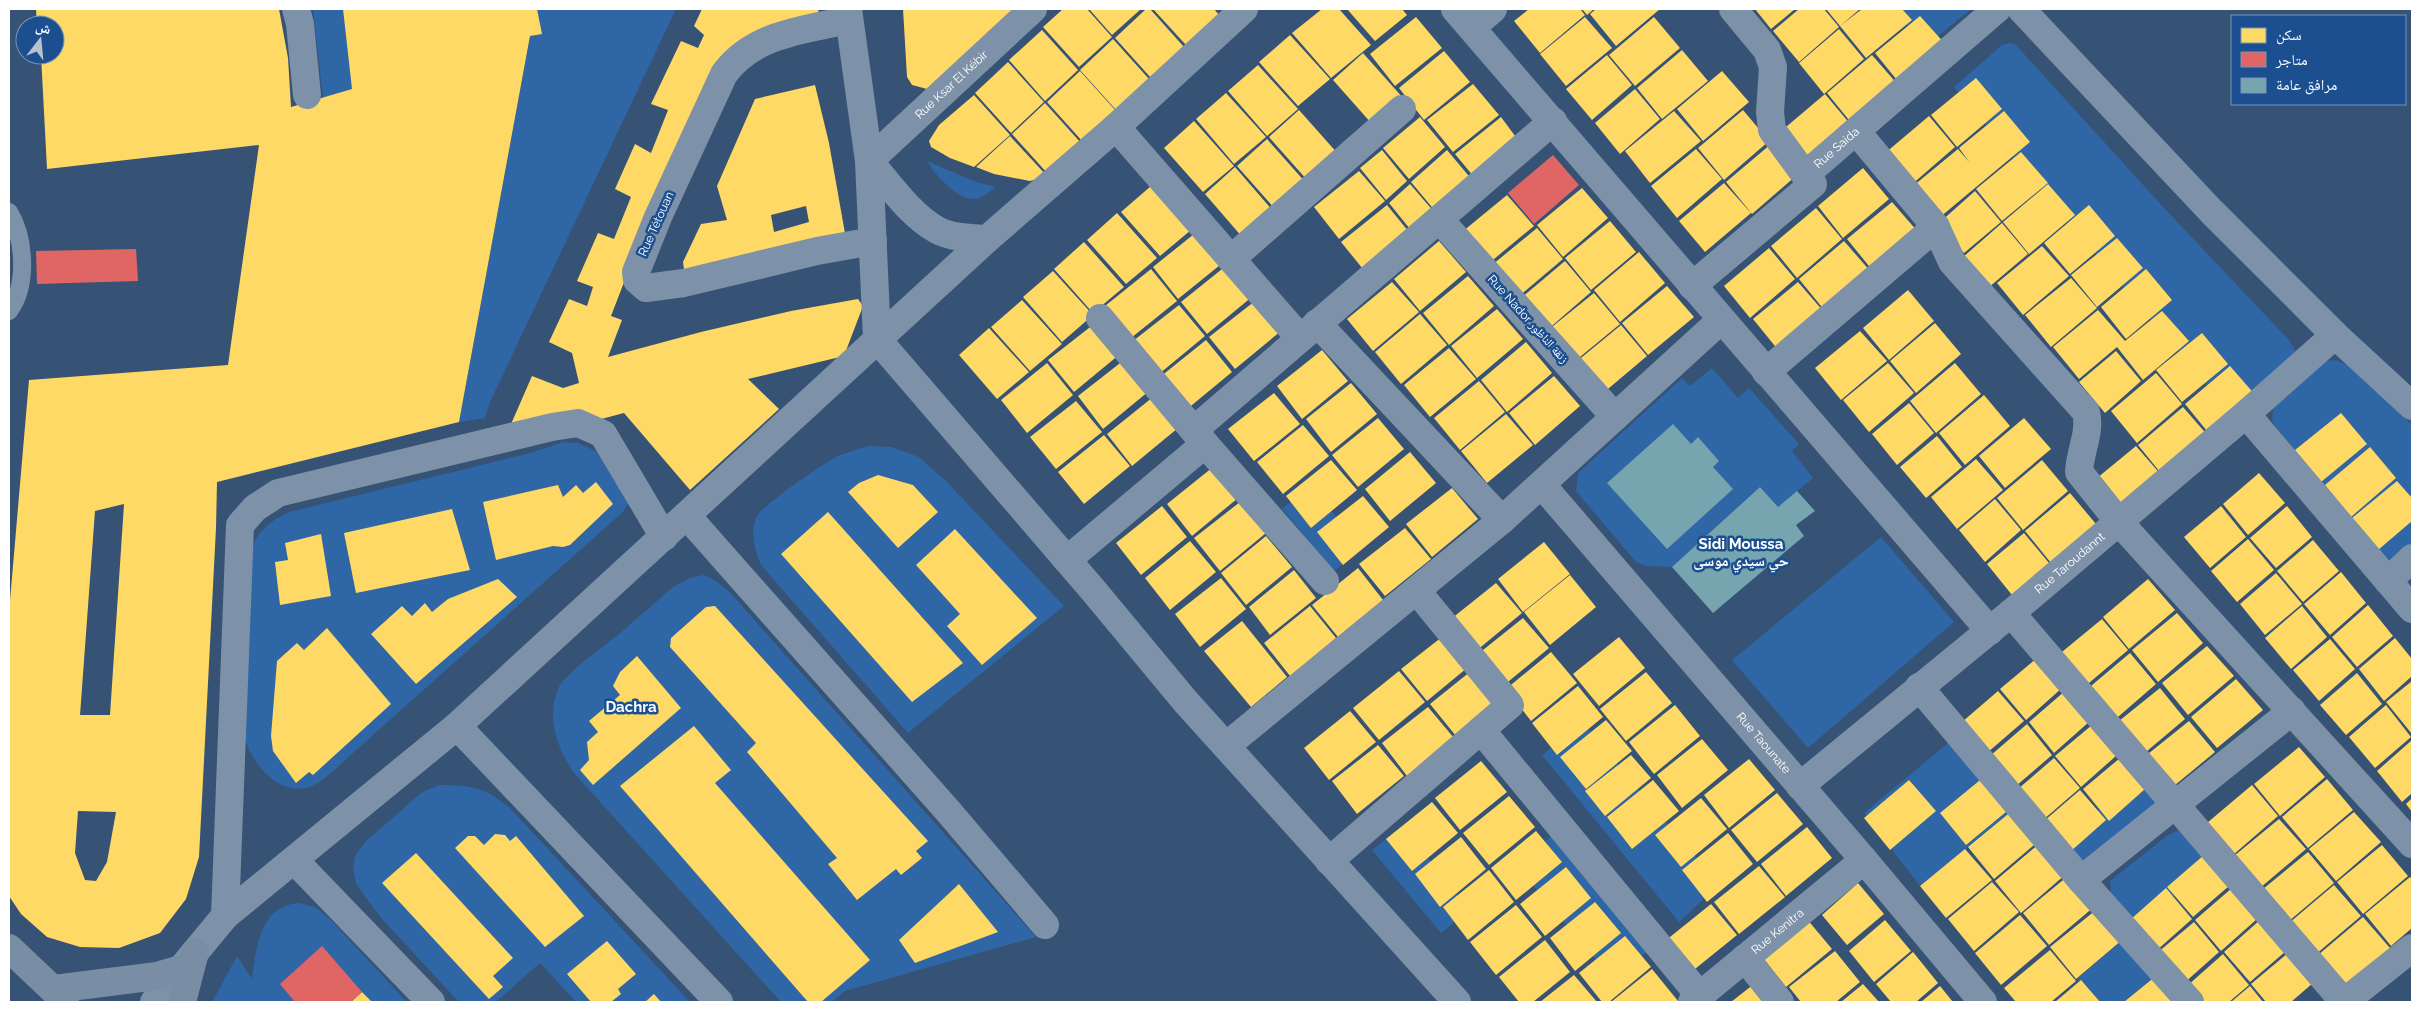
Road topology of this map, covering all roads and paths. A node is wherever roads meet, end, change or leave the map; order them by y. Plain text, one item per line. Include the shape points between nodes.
1 (296, 9) edge
2 (1033, 9) edge
3 (1244, 9) edge
4 (1493, 9) edge
5 (1733, 9) edge
6 (1997, 9) edge
7 (2021, 9) edge
8 (848, 14) edge
9 (1464, 18) edge
10 (307, 95) dead end
11 (1402, 109) dead end
12 (1553, 121) junction
13 (1116, 127) junction
14 (1856, 131) junction
15 (869, 161) junction
16 (1805, 174) junction
17 (9, 212) edge
18 (1440, 220) junction
19 (1936, 227) junction
20 (987, 238) junction
21 (873, 241) junction
22 (1231, 258) junction
23 (1692, 286) junction
24 (9, 311) edge
25 (1100, 318) dead end
26 (1721, 320) junction
27 (1308, 330) junction
28 (2335, 335) junction
29 (877, 339) junction
30 (1766, 372) junction
31 (2412, 406) edge
32 (2246, 414) junction
33 (1616, 417) junction
34 (1200, 437) junction
35 (1542, 485) junction
36 (687, 516) junction
37 (1502, 520) junction
38 (2119, 522) junction
39 (664, 537) junction
40 (2412, 558) edge
41 (1067, 560) junction
42 (1325, 581) dead end
43 (2388, 581) junction
44 (1417, 591) junction
45 (2412, 609) edge
46 (2011, 613) junction
47 (1990, 631) junction
48 (1919, 687) junction
49 (2292, 711) junction
50 (457, 726) junction
51 (1481, 730) junction
52 (1226, 746) junction
53 (1800, 786) junction
54 (2173, 805) junction
55 (2412, 844) edge
56 (294, 860) junction
57 (1864, 860) junction
58 (1328, 861) junction
59 (2081, 880) junction
60 (225, 916) junction
61 (1045, 925) dead end
62 (9, 948) edge
63 (2412, 948) edge
64 (1745, 958) junction
65 (188, 960) junction
66 (60, 995) edge
67 (1696, 999) edge
68 (154, 1002) edge
69 (182, 1002) edge
70 (431, 1002) edge
71 (719, 1002) edge
72 (1458, 1002) edge
73 (1780, 1002) edge
74 (1983, 1002) edge
75 (2190, 1002) edge
76 (2344, 1002) edge

1 - 10 street
2 - 15 street, Rue Ksar El Kébir
3 - 13 street
4 - 9 street
5 - 16 street via 1767,50 1773,67 1772,130
6 - 14 street, Rue Saida
7 - 28 street via 2211,212
8 - 15 street
8 - 21 street, Rue Tétouan via 764,40 734,60 724,74 658,217 636,272 637,280 646,288 684,283
9 - 12 street
11 - 22 street
12 - 18 street
12 - 23 street
13 - 20 street
13 - 22 street
14 - 16 street, Rue Saida
14 - 19 street
15 - 20 street via 914,212 938,230 960,237
15 - 21 street
16 - 23 street, Rue Saida via 1813,184
17 - 24 lane via 17,225 22,275 17,300
18 - 27 street
18 - 33 street, Rue Nador زنقة الناظور
19 - 30 street
19 - 38 street via 1952,262 2086,412 2090,425 2079,472
20 - 29 street
21 - 29 street
22 - 27 street
23 - 26 street
25 - 34 street
26 - 30 street
26 - 33 street
27 - 34 street
27 - 37 street
28 - 31 street
28 - 32 street, Rue Taroudannt
29 - 36 street
29 - 41 street
30 - 47 street
32 - 38 street, Rue Taroudannt
32 - 43 street
33 - 35 street
34 - 41 street
34 - 42 street
35 - 37 street
35 - 53 street, Rue Taounate
36 - 39 street
36 - 61 street
37 - 44 street
38 - 46 street, Rue Taroudannt
38 - 49 street
39 - 50 street
39 - 60 street via 603,434 578,423 278,493 255,508 240,525
40 - 43 street
41 - 52 street
43 - 45 street
44 - 51 street via 1510,705
44 - 52 street
46 - 47 street, Rue Taroudannt
46 - 54 street
47 - 48 street, Rue Taroudannt
48 - 53 street, Rue Taroudannt
48 - 59 street
49 - 54 street
49 - 55 street
50 - 56 street
50 - 71 street
51 - 58 street
51 - 67 street
52 - 58 street
53 - 57 street, Rue Taounate
54 - 59 street
54 - 76 street
56 - 60 street
56 - 70 street
57 - 64 street, Rue Kenitra
57 - 74 street, Rue Taounate
58 - 72 street
59 - 75 street
60 - 65 street
62 - 66 main road
63 - 76 street
64 - 67 street, Rue Kenitra
64 - 73 street
65 - 66 main road via 156,976
65 - 68 street
65 - 69 main road

